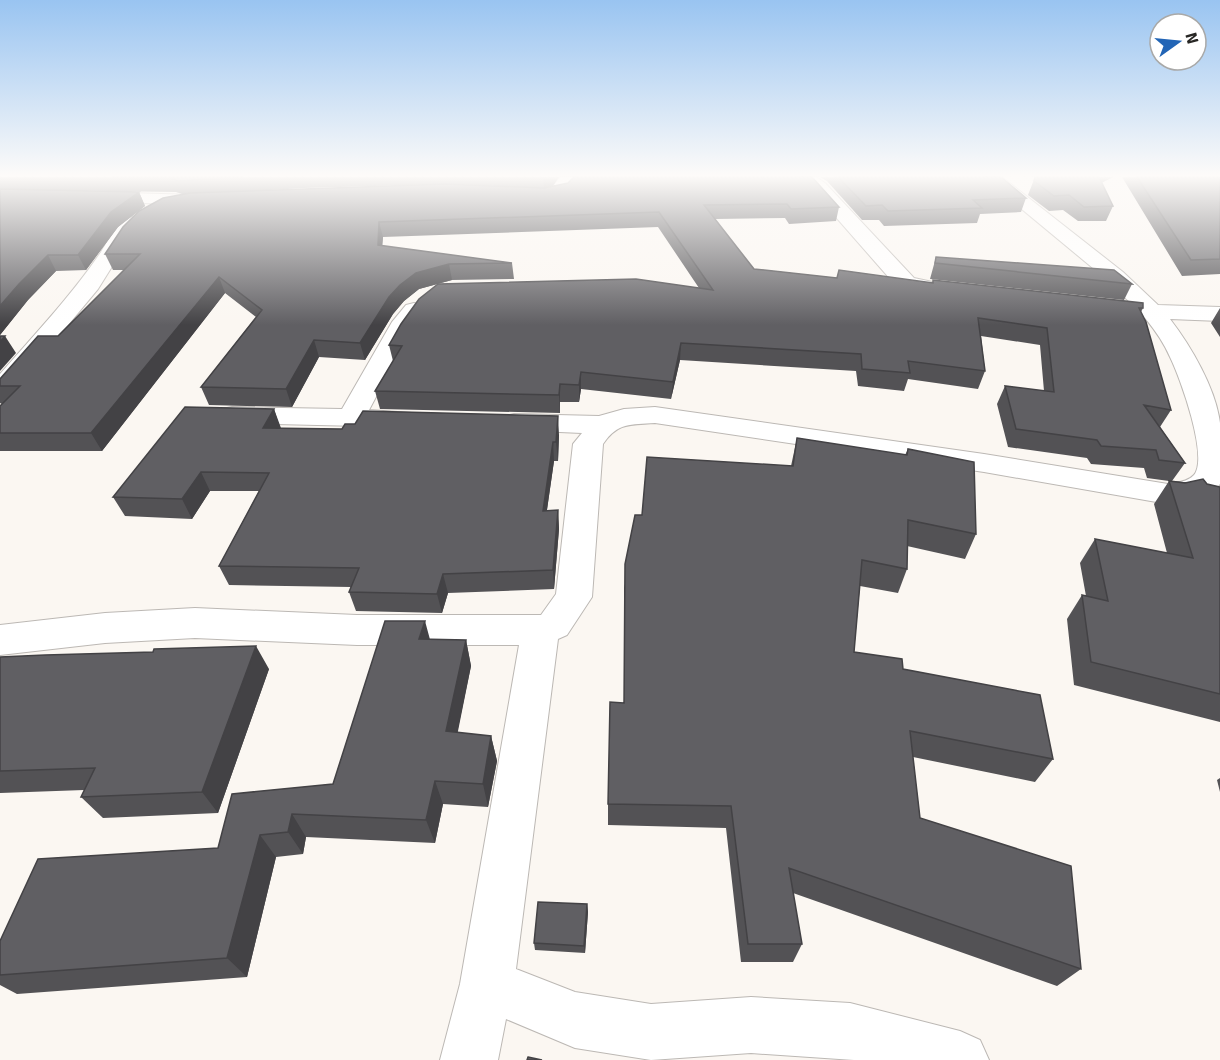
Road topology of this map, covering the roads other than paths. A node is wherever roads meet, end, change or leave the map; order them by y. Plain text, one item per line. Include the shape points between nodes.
1 (131, 226) edge
2 (855, 226) edge
3 (1053, 226) edge
4 (964, 293) edge
5 (428, 296) edge
6 (1116, 309) edge
7 (1152, 312) junction
8 (1220, 314) edge
9 (0, 390) edge
10 (1210, 394) edge
11 (201, 415) edge
12 (351, 417) junction
13 (423, 419) edge
14 (483, 421) edge
15 (602, 425) junction
16 (540, 630) junction
17 (0, 640) edge
18 (487, 984) junction
19 (469, 1060) edge
20 (960, 1060) edge

1 - 9 street via 90,284
2 - 4 street via 906,283
3 - 7 street
5 - 12 street via 404,322
6 - 7 street
7 - 8 street
7 - 10 street
10 - 15 street via 1214,457 1209,478 1193,491 1168,494 655,416 624,417
11 - 12 street
12 - 13 street
14 - 15 street
15 - 16 street via 588,444 574,597 554,625
16 - 17 street via 357,630 195,623
16 - 18 street
18 - 19 street
18 - 20 street via 575,1020 651,1032 750,1025 850,1031

